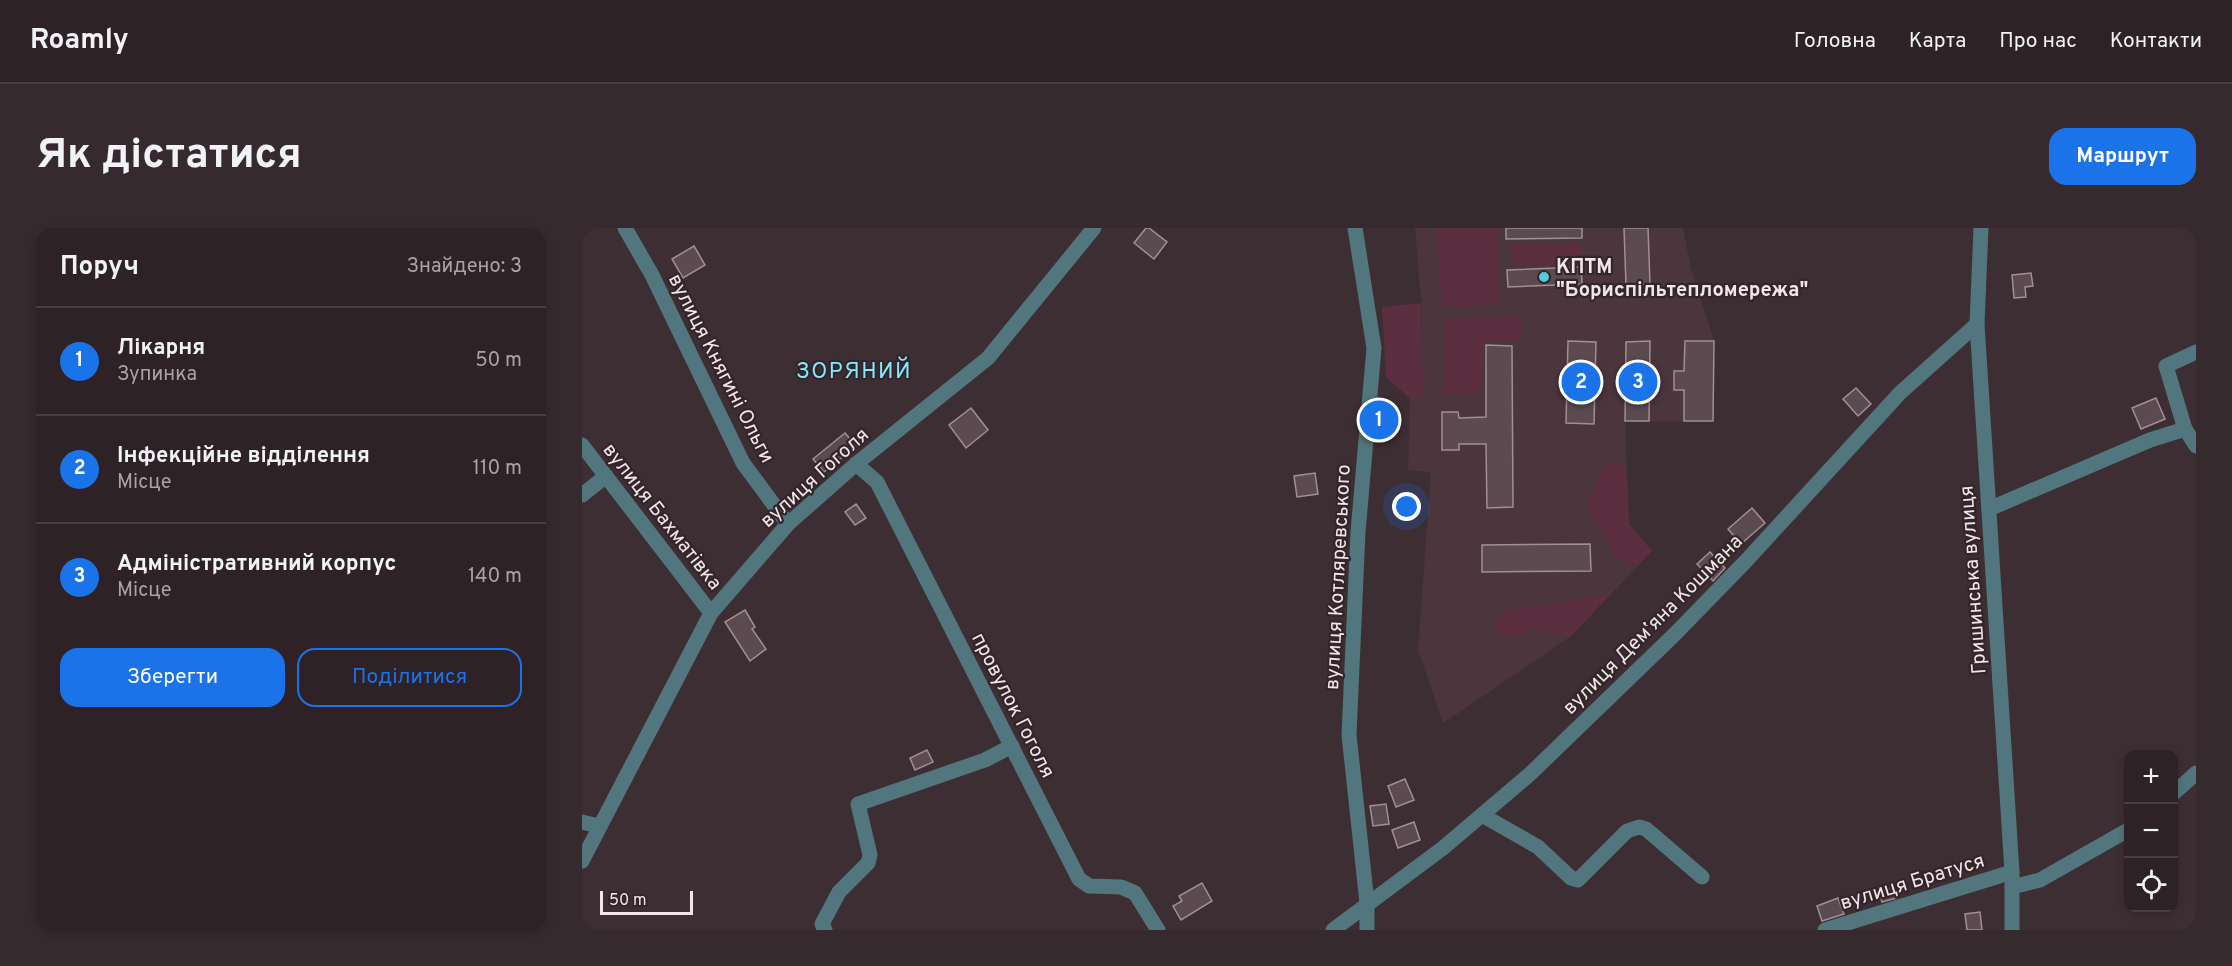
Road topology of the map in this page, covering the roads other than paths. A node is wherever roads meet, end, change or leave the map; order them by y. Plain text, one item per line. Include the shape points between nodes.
1 (625, 228) edge
2 (1094, 228) edge
3 (1354, 228) edge
4 (1981, 228) edge
5 (1977, 324) junction
6 (2196, 352) edge
7 (2185, 429) junction
8 (582, 445) edge
9 (2196, 446) edge
10 (856, 464) junction
11 (606, 476) junction
12 (582, 495) edge
13 (1989, 509) junction
14 (788, 524) junction
15 (711, 612) junction
16 (1011, 746) junction
17 (2196, 773) edge
18 (2178, 789) edge
19 (1482, 814) junction
20 (582, 822) edge
21 (599, 826) junction
22 (2124, 832) edge
23 (582, 861) edge
24 (1702, 877) dead end
25 (2012, 879) junction
26 (1367, 903) junction
27 (825, 930) edge
28 (1158, 930) edge
29 (1333, 930) edge
30 (1367, 930) edge
31 (1826, 930) edge
32 (2012, 930) edge

1 - 14 street, вулиця Княгині Ольги via 652,275 743,463
2 - 10 street, вулиця Гоголя via 988,358
3 - 26 street, вулиця Котляревського via 1374,348 1358,532 1349,735
4 - 5 street, Гришинська вулиця
5 - 13 street, Гришинська вулиця
5 - 19 street, вулиця Демʼяна Кошмана via 1900,393 1675,634 1530,774
6 - 7 street via 2166,366
7 - 9 street
7 - 13 street via 2150,440
8 - 11 street, вулиця Бахматівка
10 - 14 street, вулиця Гоголя
10 - 16 street, провулок Гоголя via 877,482
11 - 12 street
11 - 15 street, вулиця Бахматівка
13 - 25 street, Гришинська вулиця
14 - 15 street, вулиця Гоголя
15 - 21 street, вулиця Гоголя
16 - 27 street via 986,760 858,804 870,855 868,863 839,892 822,924
16 - 28 street, провулок Гоголя via 1079,879 1089,886 1121,887 1134,893
17 - 18 street
19 - 24 street via 1538,847 1571,878 1578,880 1627,831 1639,827
19 - 26 street, вулиця Демʼяна Кошмана via 1443,848
20 - 21 street
21 - 23 street, вулиця Гоголя
22 - 25 street, вулиця Братуся via 2040,880
25 - 31 street, вулиця Братуся
25 - 32 street, Гришинська вулиця
26 - 29 street, вулиця Демʼяна Кошмана
26 - 30 street, вулиця Котляревського

